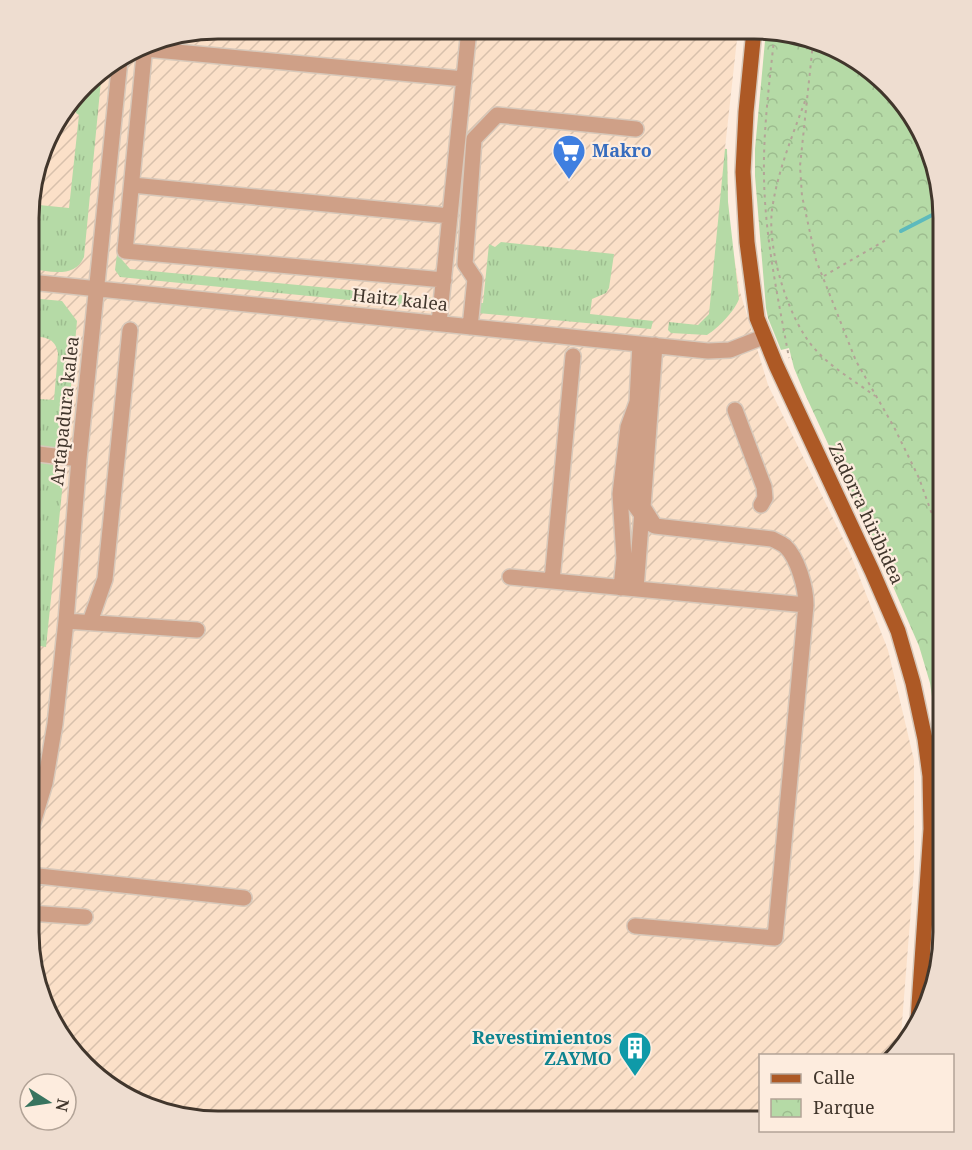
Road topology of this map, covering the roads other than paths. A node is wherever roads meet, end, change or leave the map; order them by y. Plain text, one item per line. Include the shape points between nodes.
1 (468, 39) edge
2 (753, 39) edge
3 (161, 49) edge
4 (144, 55) edge
5 (119, 68) edge
6 (464, 79) junction
7 (636, 129) dead end
8 (132, 185) junction
9 (450, 216) junction
10 (444, 280) junction
11 (39, 283) edge
12 (98, 289) junction
13 (439, 323) junction
14 (470, 327) junction
15 (130, 330) dead end
16 (764, 337) junction
17 (648, 345) junction
18 (573, 356) dead end
19 (637, 402) junction
20 (735, 410) dead end
21 (39, 454) edge
22 (79, 459) junction
23 (761, 505) dead end
24 (647, 516) junction
25 (623, 542) junction
26 (510, 577) dead end
27 (552, 581) junction
28 (628, 588) junction
29 (806, 605) junction
30 (66, 621) junction
31 (90, 622) junction
32 (197, 630) dead end
33 (39, 803) edge
34 (39, 876) edge
35 (244, 898) dead end
36 (39, 914) edge
37 (85, 917) dead end
38 (635, 926) dead end
39 (919, 1000) edge

1 - 6 street
2 - 16 main road, Zadorra hiribidea via 743,172 751,275
3 - 6 street
4 - 8 street
5 - 12 street, Artapadura kalea
6 - 9 street
7 - 14 street via 497,115 474,139 465,264 475,279
8 - 9 street
8 - 10 street via 125,251
9 - 10 street
10 - 13 street
11 - 12 street, Haitz kalea
12 - 13 street, Haitz kalea
12 - 22 street, Artapadura kalea
13 - 14 street, Haitz kalea
14 - 17 street, Haitz kalea
15 - 31 street via 105,579
16 - 17 street, Haitz kalea via 730,350
16 - 39 main road, Zadorra hiribidea via 894,621 915,694 930,776 931,829
17 - 19 street
17 - 24 street
18 - 27 street
19 - 24 street via 641,430 634,504
19 - 25 street via 628,427 621,494
20 - 23 street via 764,487
21 - 22 street
22 - 30 street, Artapadura kalea
24 - 25 street via 635,515
24 - 28 street
24 - 29 street via 772,538 791,555 806,591
25 - 28 street
26 - 27 street
27 - 28 street
28 - 29 street
29 - 38 street via 775,938
30 - 31 street
30 - 33 street, Artapadura kalea via 51,753
31 - 32 street
34 - 35 street
36 - 37 street

